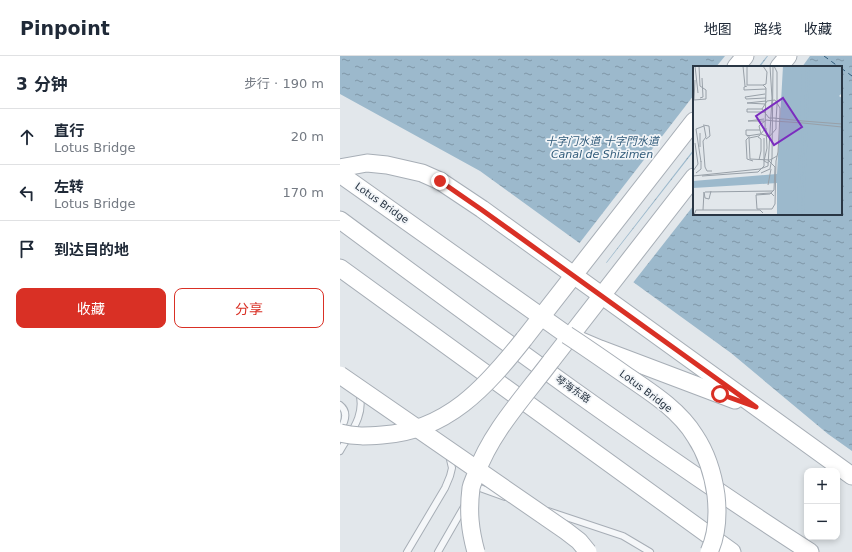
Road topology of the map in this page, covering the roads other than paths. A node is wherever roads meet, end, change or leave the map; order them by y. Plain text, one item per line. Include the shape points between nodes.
1 (745, 56) edge
2 (788, 56) edge
3 (737, 66) edge
4 (780, 66) edge
5 (693, 122) edge
6 (340, 168) edge
7 (340, 174) edge
8 (693, 178) edge
9 (340, 220) edge
10 (340, 268) edge
11 (567, 335) junction
12 (345, 379) edge
13 (340, 405) edge
14 (756, 407) junction
15 (340, 432) edge
16 (446, 448) junction
17 (340, 451) edge
18 (852, 476) edge
19 (499, 485) junction
20 (480, 488) dead end
21 (407, 552) edge
22 (438, 552) edge
23 (476, 552) edge
24 (588, 552) edge
25 (650, 552) edge
26 (709, 552) edge
27 (732, 552) edge
28 (810, 552) edge

1 - 3 main road
2 - 4 main road
5 - 15 main road, bridge via 507,361 483,388 450,413 412,430 391,435 365,436
6 - 14 main road, Lotus Bridge via 367,163 388,165 422,173 440,181
7 - 11 main road, Lotus Bridge
8 - 23 main road, bridge via 551,361 507,420 480,462 472,487 469,513
9 - 28 main road, 琴海东路 via 624,425
10 - 27 main road
11 - 14 main road, Lotus Bridge, bridge
11 - 26 main road, Lotus Bridge, bridge via 651,392 670,407 695,435 709,464 714,482 716,527
12 - 16 main road, bridge
12 - 17 lane, bridge via 361,400 361,412
13 - 15 lane via 346,417
14 - 18 main road, Lotus Bridge
16 - 19 main road, bridge
16 - 21 lane via 451,461 450,476
19 - 22 lane, bridge via 482,486 475,491
19 - 24 main road, bridge via 566,531
20 - 25 lane via 623,536

